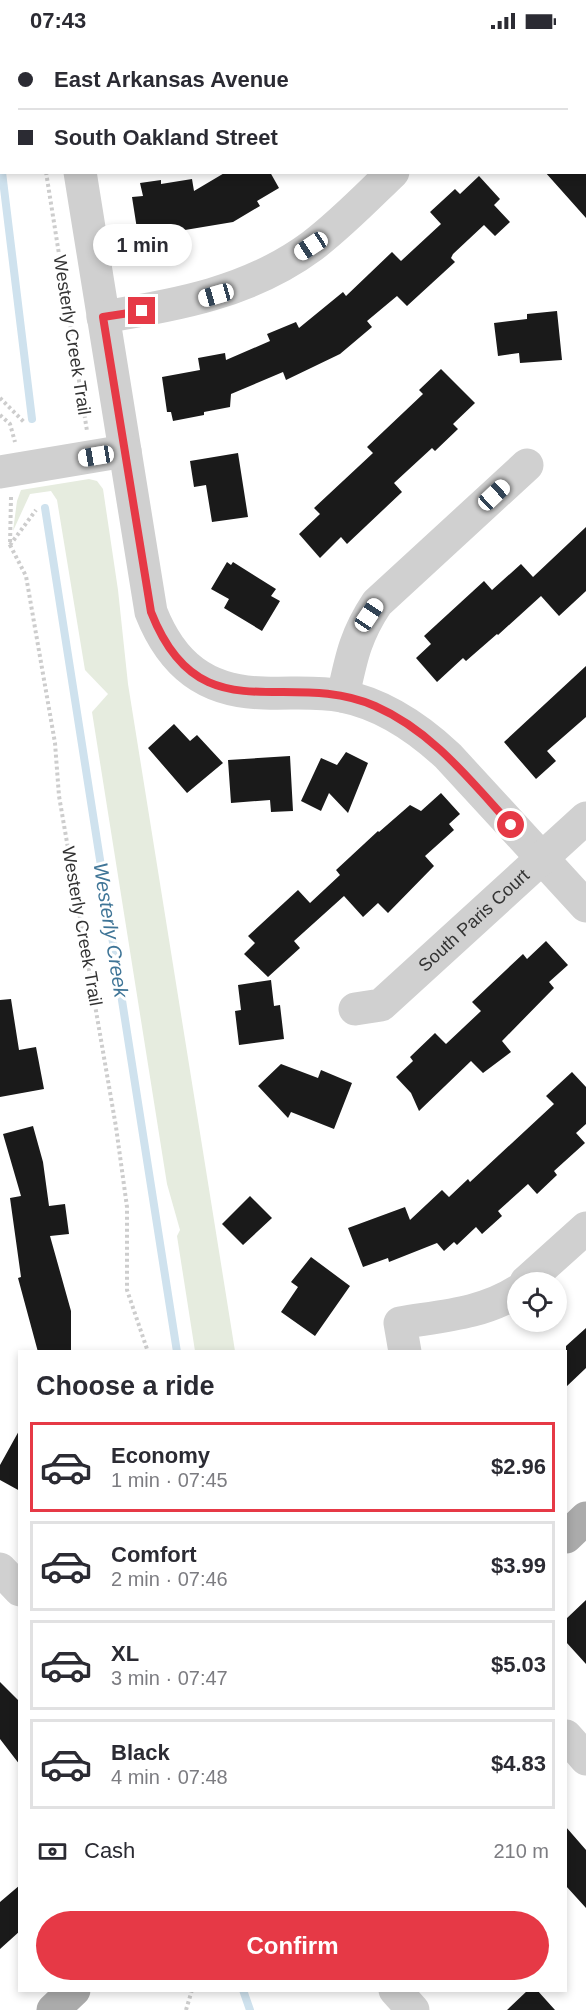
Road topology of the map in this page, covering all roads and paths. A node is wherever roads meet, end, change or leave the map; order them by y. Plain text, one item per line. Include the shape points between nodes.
1 (46, 174) edge
2 (80, 174) edge
3 (391, 174) edge
4 (103, 317) junction
5 (0, 398) edge
6 (0, 415) edge
7 (24, 423) dead end
8 (78, 432) dead end
9 (24, 439) dead end
10 (124, 451) junction
11 (527, 465) dead end
12 (0, 472) edge
13 (36, 510) dead end
14 (343, 696) junction
15 (586, 818) edge
16 (543, 859) junction
17 (586, 906) edge
18 (355, 1009) dead end
19 (586, 1228) edge
20 (537, 1272) edge
21 (507, 1297) edge
22 (146, 1350) edge
23 (405, 1350) edge
24 (586, 1518) edge
25 (567, 1536) edge
26 (0, 1569) edge
27 (18, 1588) edge
28 (567, 1737) edge
29 (586, 1759) edge
30 (72, 1992) edge
31 (191, 1992) edge
32 (397, 1992) edge
33 (53, 2010) edge
34 (186, 2010) edge
35 (413, 2010) edge

1 - 8 path, Westerly Creek Trail via 87,431
2 - 4 street
3 - 4 street via 311,246 249,282 181,304
4 - 10 street
5 - 7 path
6 - 9 path via 10,424 15,440
10 - 12 street
10 - 14 street via 151,612 172,653 193,673 236,692
11 - 14 street via 377,603 361,628
13 - 22 path, Westerly Creek Trail via 10,545 26,576 55,743 59,796 127,1207 127,1290
14 - 16 street via 382,710 428,737
15 - 16 street, South Paris Court
16 - 17 street
16 - 18 street, South Paris Court via 381,1005
19 - 20 street
21 - 23 street via 475,1311 400,1323
24 - 25 main road
26 - 27 street
28 - 29 street
30 - 33 main road
31 - 34 path
32 - 35 street

